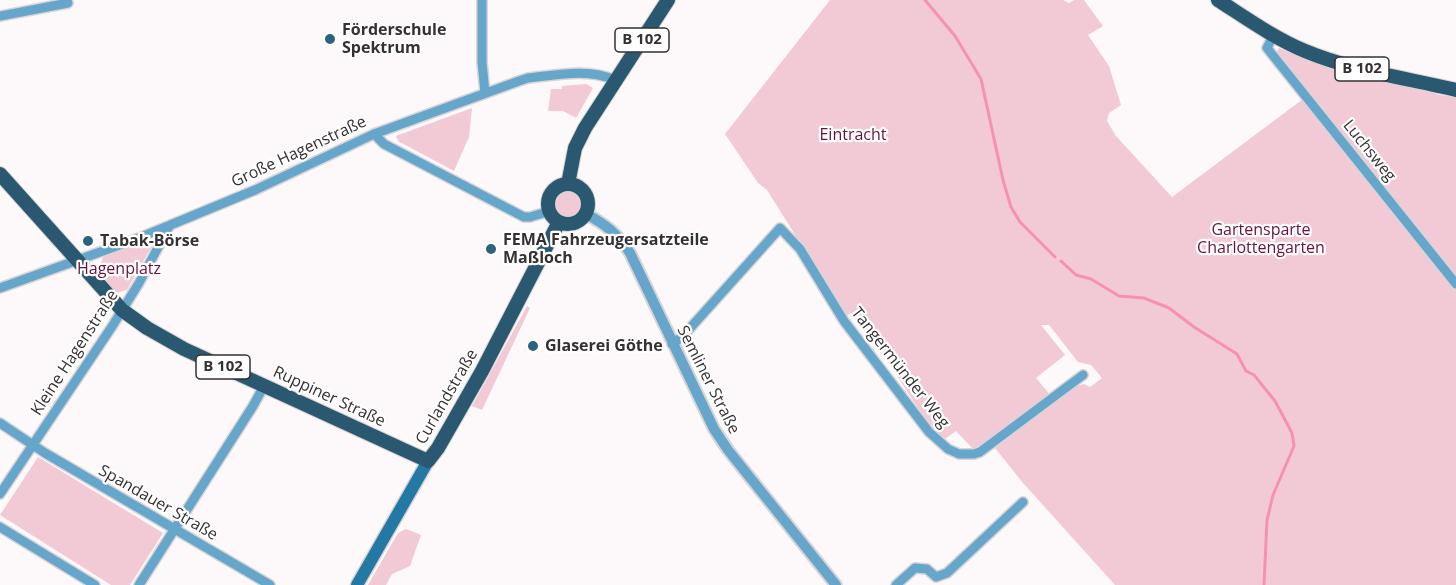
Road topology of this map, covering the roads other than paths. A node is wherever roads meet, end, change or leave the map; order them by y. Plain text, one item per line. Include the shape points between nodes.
1 (482, 0) edge
2 (668, 0) edge
3 (1218, 0) edge
4 (68, 3) dead end
5 (0, 16) edge
6 (1273, 36) junction
7 (615, 80) junction
8 (1456, 90) edge
9 (484, 93) junction
10 (374, 134) junction
11 (0, 174) edge
12 (568, 184) junction
13 (550, 211) junction
14 (586, 214) junction
15 (559, 222) junction
16 (170, 225) junction
17 (77, 261) junction
18 (1456, 284) edge
19 (0, 288) edge
20 (122, 310) junction
21 (672, 344) junction
22 (1083, 375) dead end
23 (264, 386) junction
24 (0, 423) edge
25 (33, 445) junction
26 (428, 461) junction
27 (0, 494) edge
28 (1023, 502) dead end
29 (0, 527) edge
30 (174, 530) junction
31 (95, 585) edge
32 (139, 585) edge
33 (270, 585) edge
34 (357, 585) edge
35 (836, 585) edge
36 (896, 585) edge

1 - 9 street
2 - 7 main road, B 102
3 - 6 main road, B 102
4 - 5 street
6 - 8 main road, B 102 via 1323,58
6 - 18 street, Luchsweg via 1267,48
7 - 9 street, Große Hagenstraße via 591,73 528,78
7 - 12 main road, B 102 via 575,148
9 - 10 street, Große Hagenstraße
10 - 13 street via 384,144 524,217
10 - 16 street, Große Hagenstraße
11 - 17 main road, B 102
12 - 13 main road via 552,193
12 - 14 main road via 585,194
13 - 15 main road
14 - 15 main road via 574,223
14 - 21 street, Semliner Straße via 620,237
15 - 26 main road, Curlandstraße via 482,371
16 - 17 street, Große Hagenstraße
16 - 20 street, Kleine Hagenstraße
17 - 19 street, Große Hagenstraße
17 - 20 main road, B 102
20 - 23 main road, Ruppiner Straße / B 102 via 169,342
20 - 25 street, Kleine Hagenstraße
21 - 22 street, Tangermünder Weg via 780,228 800,249 844,321 917,417 940,443 959,454 980,452
21 - 35 street, Semliner Straße via 722,443
23 - 26 main road, Ruppiner Straße / B 102
23 - 30 street
24 - 25 street, Spandauer Straße
25 - 27 street, Kleine Hagenstraße
25 - 30 street, Spandauer Straße
26 - 34 main road, Curlandstraße
28 - 36 street via 947,573 936,577 927,569 915,568
29 - 31 street
30 - 32 street
30 - 33 street, Spandauer Straße

